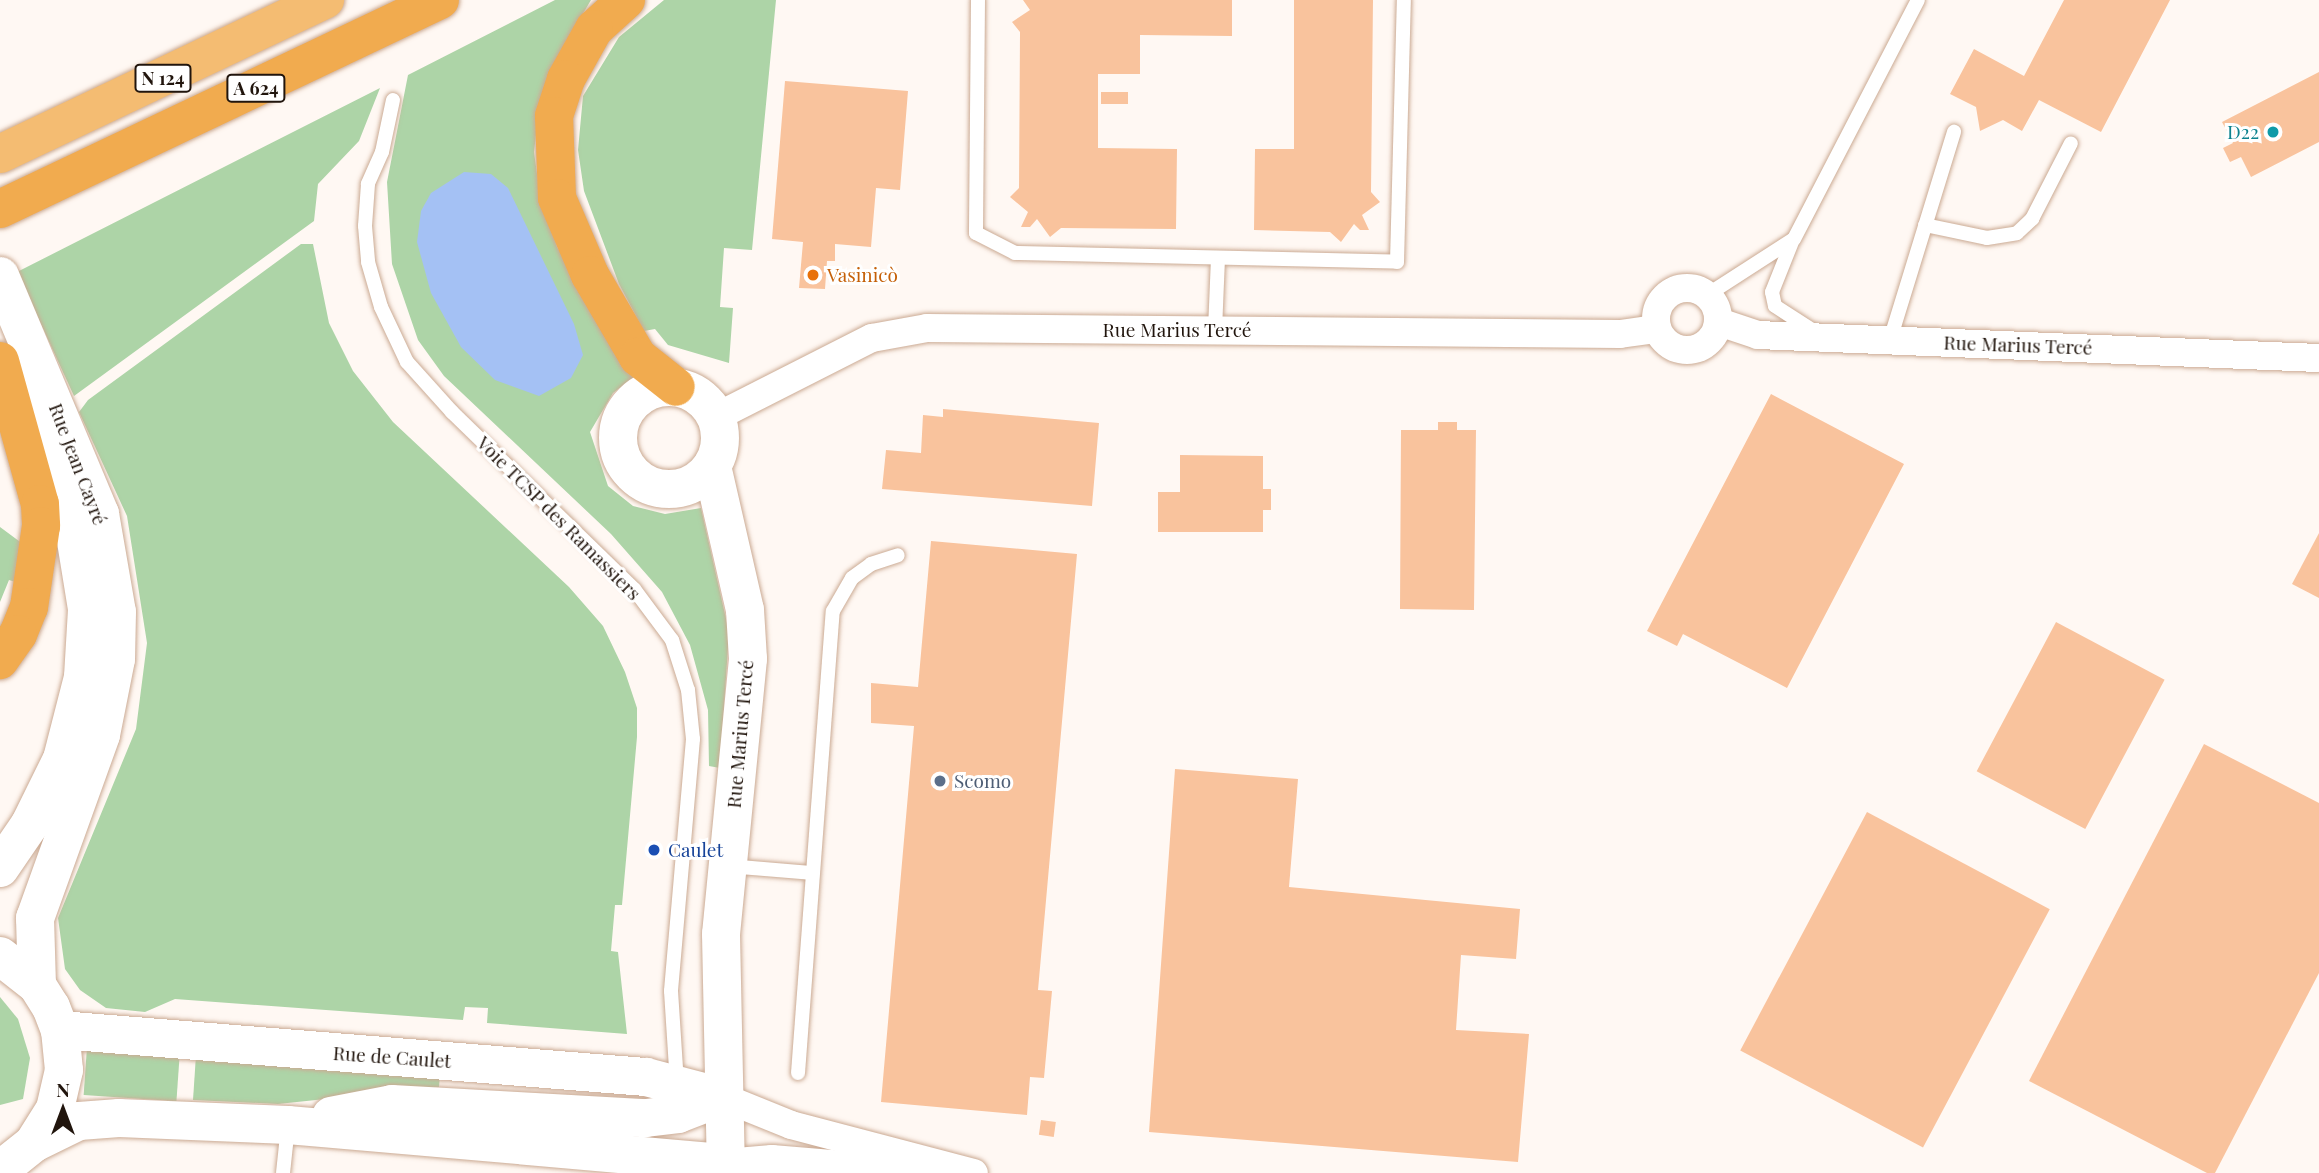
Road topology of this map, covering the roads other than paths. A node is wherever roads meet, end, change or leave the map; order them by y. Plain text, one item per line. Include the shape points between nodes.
1 (325, 0) edge
2 (440, 0) edge
3 (626, 0) edge
4 (978, 0) edge
5 (1404, 0) edge
6 (1918, 0) edge
7 (393, 100) dead end
8 (1954, 132) dead end
9 (2071, 143) dead end
10 (0, 154) edge
11 (0, 209) edge
12 (1925, 225) junction
13 (1794, 239) junction
14 (1218, 258) junction
15 (0, 276) edge
16 (1707, 295) junction
17 (1719, 321) junction
18 (1657, 329) junction
19 (1215, 330) junction
20 (1825, 337) junction
21 (0, 339) edge
22 (1890, 340) junction
23 (2319, 358) edge
24 (0, 360) edge
25 (676, 387) junction
26 (716, 417) junction
27 (712, 466) junction
28 (898, 555) dead end
29 (0, 660) edge
30 (728, 866) junction
31 (0, 868) edge
32 (813, 873) junction
33 (0, 956) edge
34 (37, 985) junction
35 (60, 1030) junction
36 (798, 1073) dead end
37 (722, 1097) junction
38 (288, 1125) junction
39 (677, 1134) edge
40 (34, 1143) junction
41 (725, 1168) edge
42 (0, 1170) edge
43 (283, 1173) edge
44 (937, 1173) edge
45 (974, 1173) edge

1 - 10 highway, N 124
2 - 11 highway, A 624
3 - 25 highway via 594,29 566,79 554,116 557,198 590,275 638,357
4 - 14 lane via 976,233 1015,253
5 - 14 lane via 1397,262
6 - 13 lane
7 - 39 lane, Voie TCSP des Ramassiers via 382,152 368,184 365,226 368,262 381,307 407,362 452,412 634,589 672,640 688,690 693,739 671,991
8 - 12 lane
9 - 12 lane via 2032,219 2017,233 1987,238
12 - 22 lane
13 - 16 lane
13 - 20 lane via 1772,292 1775,306
14 - 19 lane
15 - 34 main road, Rue Jean Cayré via 100,514 117,612 116,659 101,735 35,918
16 - 17 street
16 - 18 street via 1695,289 1669,293 1656,316
17 - 18 street via 1708,343 1685,350 1673,347
17 - 20 street, Rue Marius Tercé via 1758,335
18 - 19 street, Rue Marius Tercé via 1620,334
19 - 26 street, Rue Marius Tercé via 927,328 872,338
20 - 22 street, Rue Marius Tercé
21 - 31 main road, Rue Jean Cayré via 73,523 87,609 83,677 62,759 30,824
22 - 23 street, Rue Marius Tercé
24 - 29 highway via 40,504 41,526 29,607
25 - 26 main road via 693,392
25 - 27 main road via 658,387 628,406 620,421 619,453 638,479 669,490 701,479
26 - 27 main road via 719,450
27 - 30 main road, Rue Marius Tercé via 744,610 748,659
28 - 32 lane via 872,564 852,578 834,611
30 - 32 lane
30 - 37 main road, Rue Marius Tercé via 721,934
32 - 36 lane
33 - 34 main road
34 - 35 main road
35 - 39 main road, Rue de Caulet via 646,1077
35 - 40 main road via 64,1070 55,1109
37 - 39 main road, Rue de Caulet
37 - 41 main road, Rue Marius Tercé
37 - 45 street, Rue de Caulet via 791,1125
38 - 39 main road, Rue de Caulet via 392,1104 646,1118
38 - 40 main road, Rue de Caulet via 119,1118 79,1121
38 - 43 lane
39 - 41 main road, Rue de Caulet
40 - 42 main road
41 - 44 street, Rue de Caulet via 772,1159

